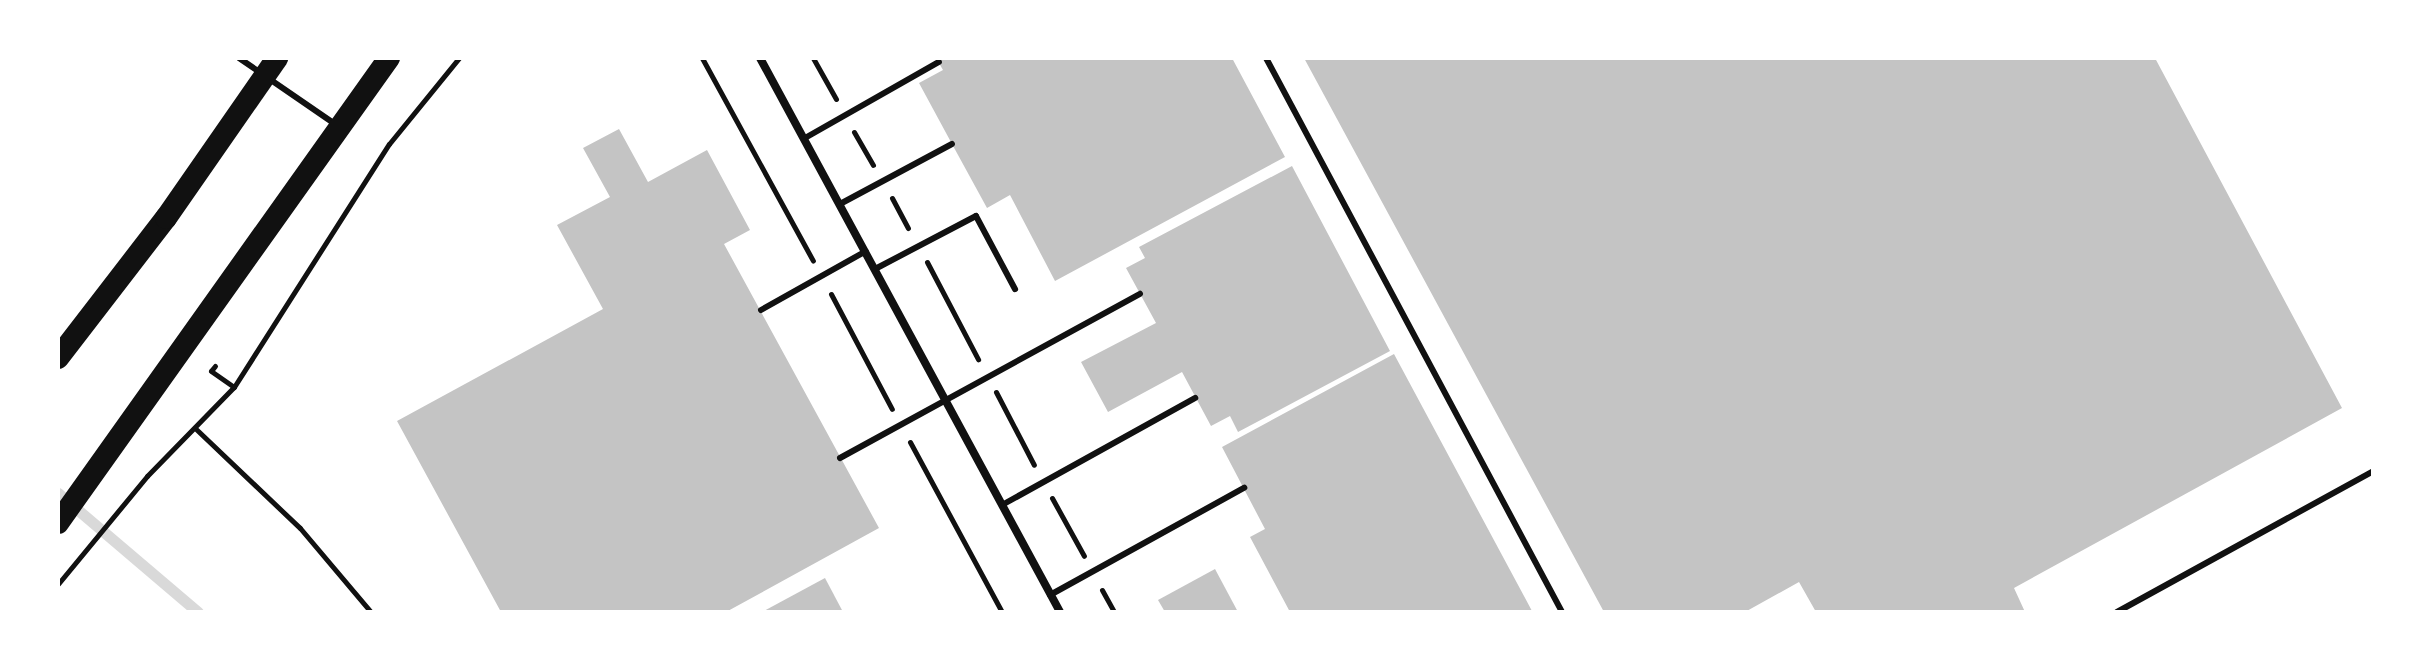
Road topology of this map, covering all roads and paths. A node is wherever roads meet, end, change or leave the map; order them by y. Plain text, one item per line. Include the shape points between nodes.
1 (239, 58) edge
2 (277, 58) edge
3 (389, 58) edge
4 (459, 58) edge
5 (702, 58) edge
6 (760, 58) edge
7 (813, 58) edge
8 (1266, 58) edge
9 (939, 62) dead end
10 (264, 77) junction
11 (845, 115) junction
12 (341, 128) junction
13 (805, 138) junction
14 (952, 144) dead end
15 (883, 181) junction
16 (840, 204) junction
17 (918, 246) junction
18 (866, 251) junction
19 (875, 269) junction
20 (821, 276) junction
21 (1015, 289) dead end
22 (1140, 294) dead end
23 (761, 310) dead end
24 (58, 358) edge
25 (215, 366) dead end
26 (987, 376) junction
27 (234, 387) junction
28 (1195, 398) dead end
29 (945, 399) junction
30 (901, 424) junction
31 (197, 430) junction
32 (840, 458) dead end
33 (2373, 471) edge
34 (1044, 483) junction
35 (1244, 488) dead end
36 (1002, 505) junction
37 (58, 523) edge
38 (1092, 572) junction
39 (58, 584) edge
40 (1050, 595) junction
41 (371, 612) edge
42 (1002, 612) edge
43 (1060, 612) edge
44 (1114, 612) edge
45 (1562, 612) edge
46 (2117, 612) edge

1 - 10 lane
2 - 10 highway
3 - 12 highway
4 - 27 path via 389,144
5 - 20 path
6 - 13 street
7 - 11 path
8 - 45 lane
9 - 11 lane
10 - 12 lane
10 - 24 highway via 166,218
11 - 13 lane
11 - 15 path
12 - 37 highway
13 - 16 street
14 - 15 lane
15 - 16 lane
15 - 17 path
16 - 18 street
17 - 19 lane
17 - 21 lane via 976,216
17 - 26 path
18 - 19 street
18 - 20 lane
19 - 29 street
20 - 23 lane
20 - 30 path
22 - 26 lane
25 - 27 path via 211,371
26 - 29 lane
26 - 34 path
27 - 31 path
28 - 34 lane
29 - 30 lane
29 - 36 street
30 - 32 lane
30 - 42 path
31 - 39 path via 147,476
31 - 41 path via 300,528
33 - 46 lane
34 - 36 lane
34 - 38 path
35 - 38 lane
36 - 40 street
38 - 40 lane
38 - 44 path
40 - 43 street

